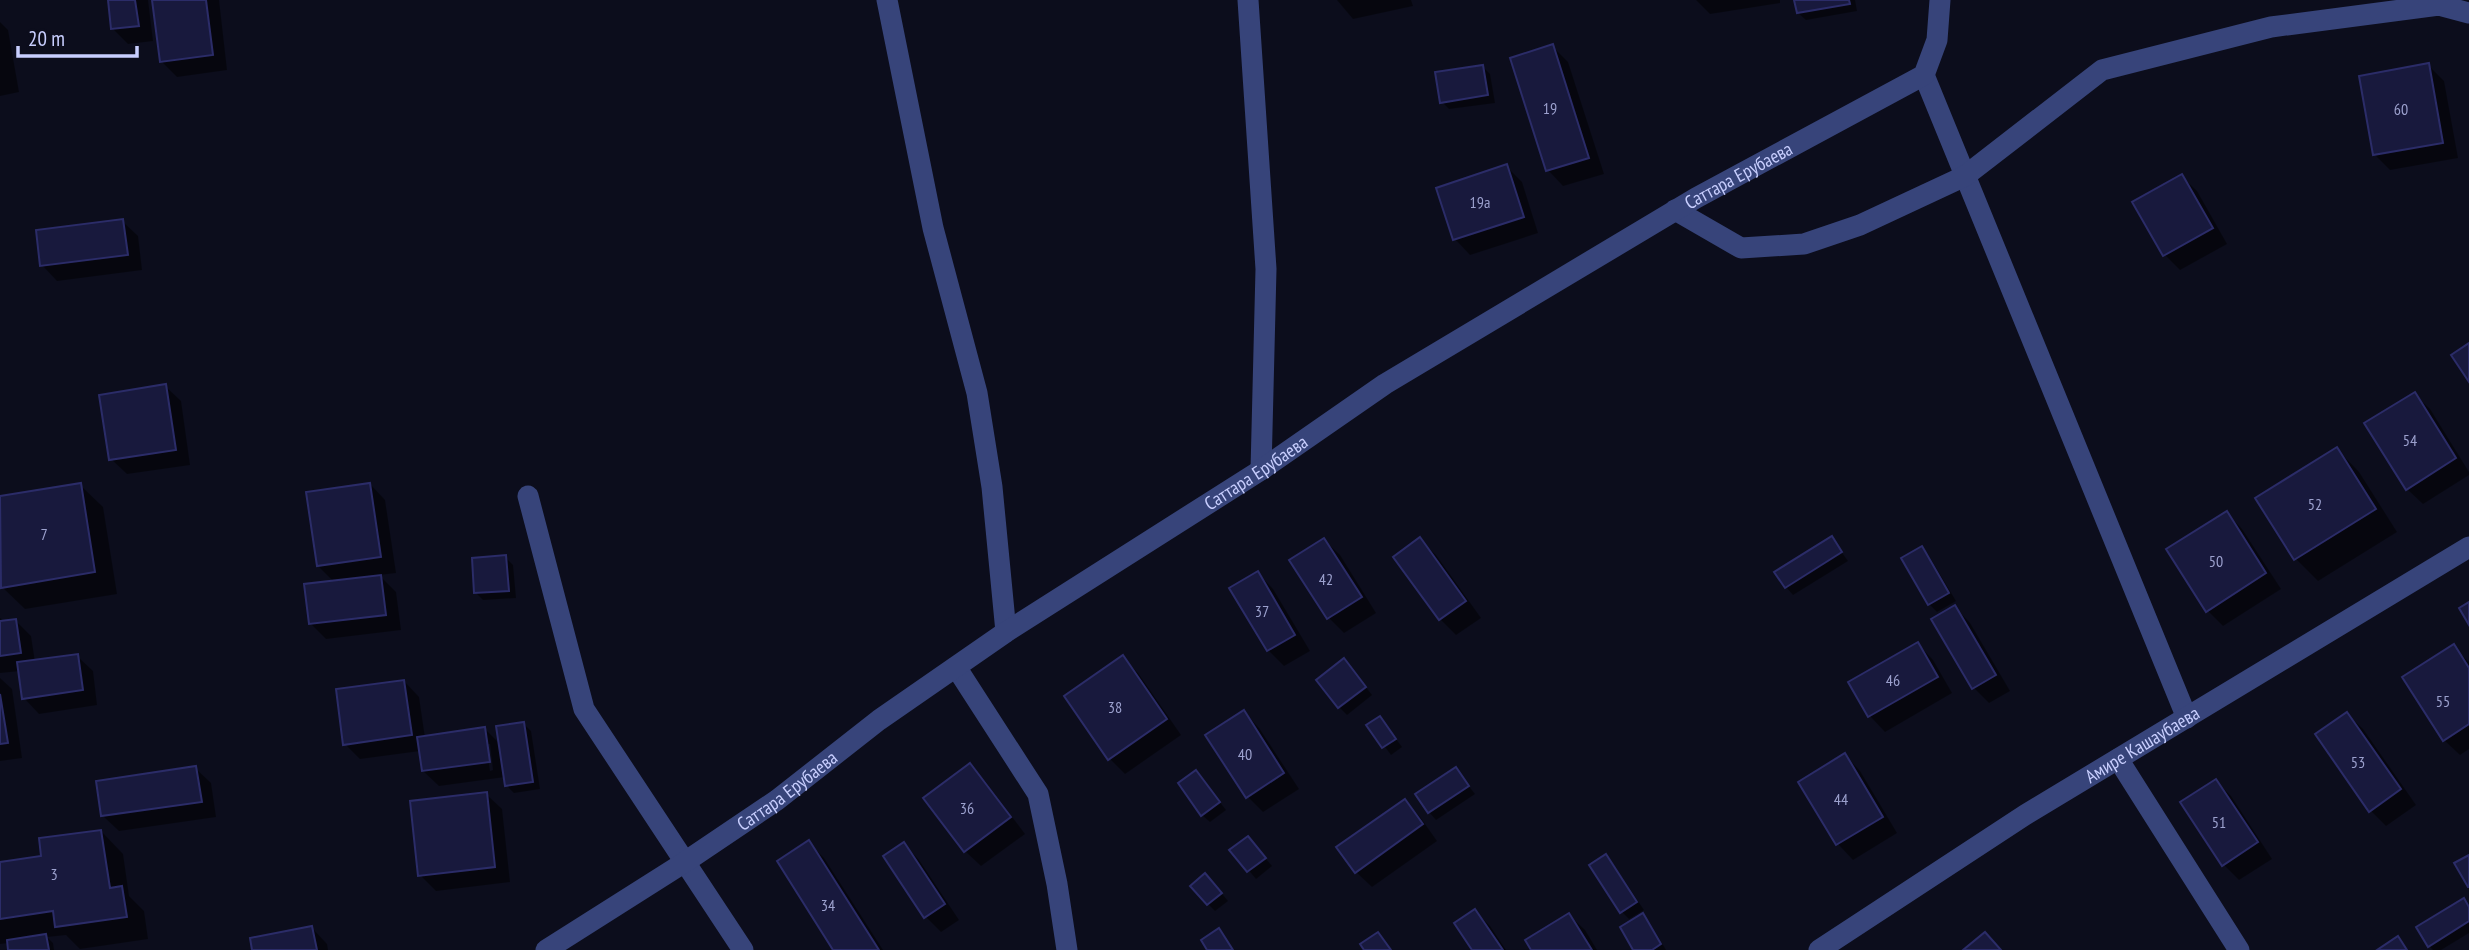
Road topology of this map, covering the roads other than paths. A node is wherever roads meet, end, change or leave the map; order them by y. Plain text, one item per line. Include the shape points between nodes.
1 (887, 0) edge
2 (1248, 0) edge
3 (1940, 0) edge
4 (2469, 13) edge
5 (1924, 75) junction
6 (1965, 176) junction
7 (1675, 210) junction
8 (1261, 470) junction
9 (528, 496) dead end
10 (2469, 547) edge
11 (1006, 632) junction
12 (956, 667) junction
13 (2187, 718) junction
14 (2118, 758) junction
15 (685, 862) junction
16 (546, 950) edge
17 (743, 950) edge
18 (1067, 950) edge
19 (1819, 950) edge
20 (2239, 950) edge

1 - 11 street via 933,228 977,393 992,487
2 - 8 street via 1266,268
3 - 5 street via 1937,40
4 - 6 street via 2439,5 2271,27 2102,70
5 - 6 street
5 - 7 street, Саттара Ерубаева
6 - 7 street via 1860,225 1804,244 1741,247
6 - 13 street
7 - 8 street, Саттара Ерубаева via 1385,384
8 - 11 street, Саттара Ерубаева
9 - 15 street via 584,709
10 - 13 street, Амире Кашаубаева
11 - 12 street, Саттара Ерубаева
12 - 15 street, Саттара Ерубаева
12 - 18 street via 1038,794
13 - 14 street, Амире Кашаубаева
14 - 19 street, Амире Кашаубаева
14 - 20 street
15 - 16 street, Саттара Ерубаева
15 - 17 street

